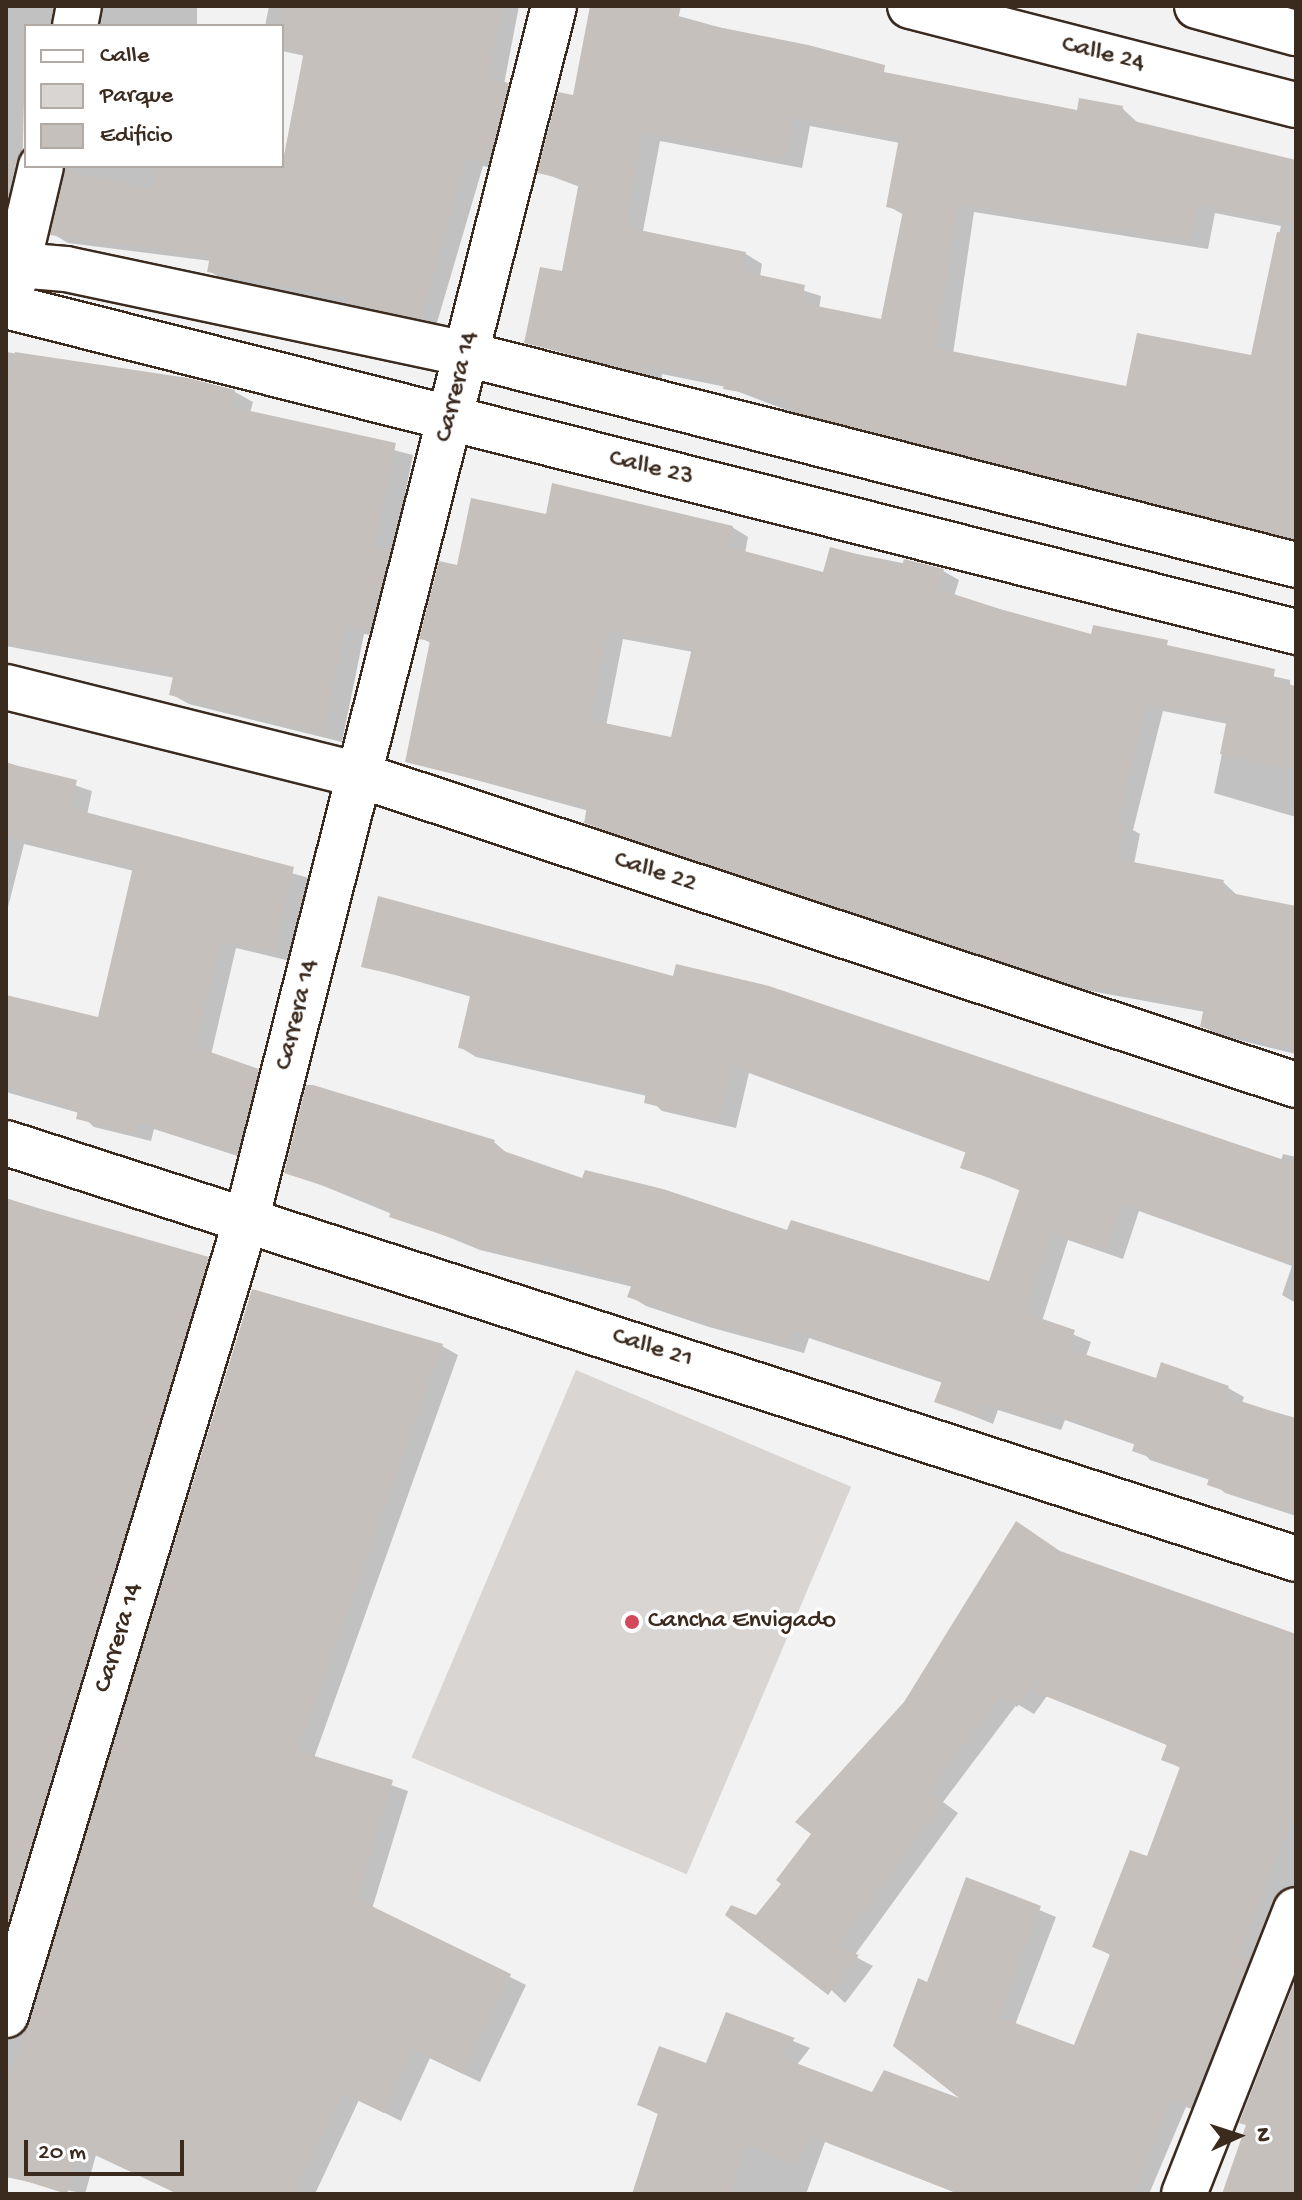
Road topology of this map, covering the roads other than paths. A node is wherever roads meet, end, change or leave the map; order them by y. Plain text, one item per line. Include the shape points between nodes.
1 (554, 6) edge
2 (910, 6) edge
3 (1197, 6) edge
4 (1296, 33) edge
5 (1296, 105) edge
6 (40, 168) edge
7 (12, 264) edge
8 (7, 311) edge
9 (466, 354) junction
10 (450, 418) junction
11 (1296, 565) edge
12 (1296, 632) edge
13 (6, 687) edge
14 (359, 775) junction
15 (1296, 1085) edge
16 (6, 1143) edge
17 (247, 1217) junction
18 (1296, 1559) edge
19 (1296, 1910) edge
20 (6, 2015) edge
21 (1184, 2194) edge

1 - 9 street, Carrera 14
2 - 5 street, Calle 24
3 - 4 street
6 - 7 street
7 - 8 street
7 - 9 street
8 - 10 street, Calle 23
9 - 10 street, Carrera 14
9 - 11 street
10 - 12 street, Calle 23
10 - 14 street, Carrera 14
13 - 14 street, Calle 22
14 - 15 street, Calle 22
14 - 17 street, Carrera 14
16 - 17 street, Calle 21
17 - 18 street, Calle 21
17 - 20 street, Carrera 14
19 - 21 street

